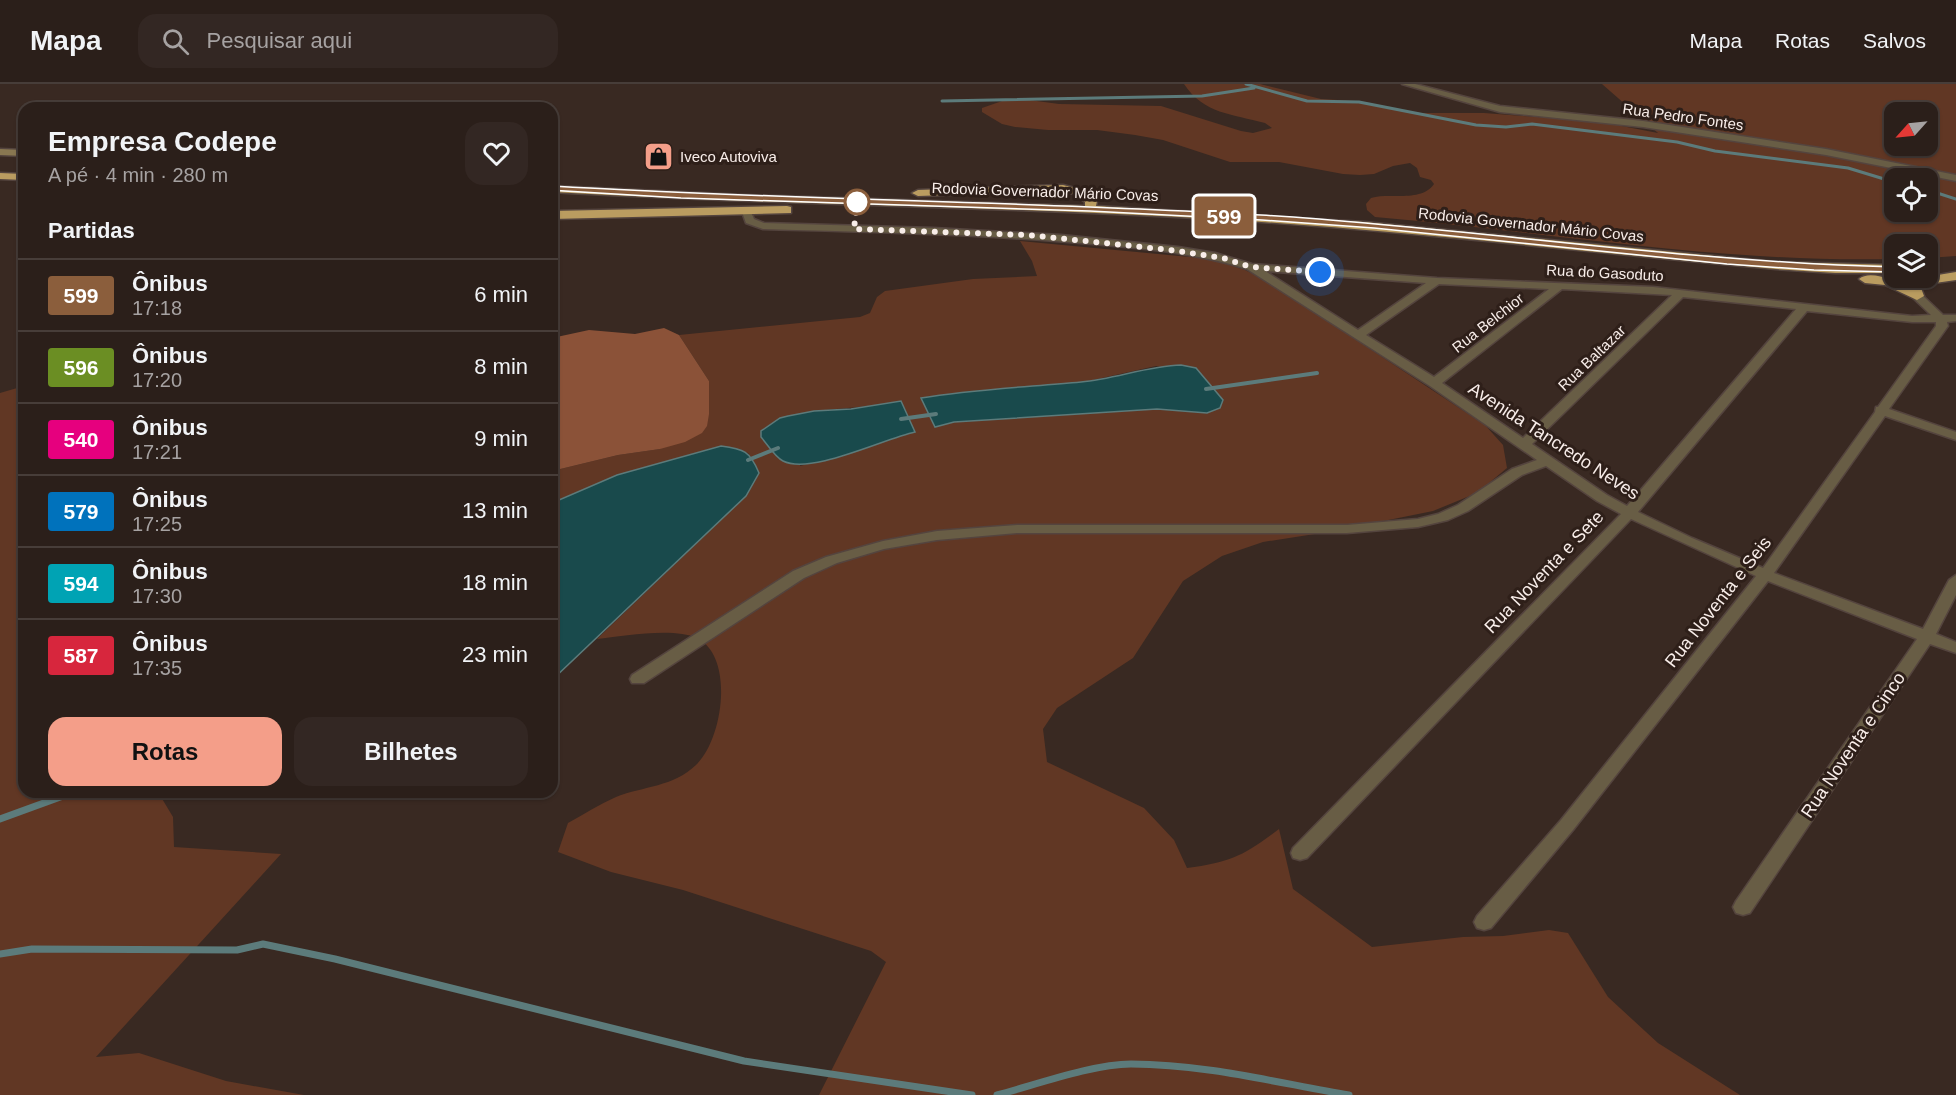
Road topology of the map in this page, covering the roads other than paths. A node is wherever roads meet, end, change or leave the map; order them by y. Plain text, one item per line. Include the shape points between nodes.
1 (1406, 84) edge
2 (0, 152) edge
3 (18, 153) edge
4 (0, 170) edge
5 (18, 171) edge
6 (0, 176) edge
7 (18, 177) edge
8 (1956, 178) edge
9 (558, 190) edge
10 (558, 198) edge
11 (805, 204) junction
12 (1090, 209) junction
13 (747, 212) junction
14 (558, 215) edge
15 (1065, 218) junction
16 (1251, 267) junction
17 (1956, 267) edge
18 (1938, 268) edge
19 (1884, 269) edge
20 (1807, 273) junction
21 (1884, 275) edge
22 (1938, 275) edge
23 (1956, 275) edge
24 (1437, 281) junction
25 (1560, 286) junction
26 (1681, 293) junction
27 (1917, 296) junction
28 (1804, 307) junction
29 (1949, 319) edge
30 (1359, 335) junction
31 (1434, 383) junction
32 (1880, 410) junction
33 (1956, 436) edge
34 (1525, 444) junction
35 (1548, 460) junction
36 (1629, 513) junction
37 (1766, 574) junction
38 (1956, 580) edge
39 (1927, 636) junction
40 (1956, 648) edge
41 (638, 679) dead end
42 (1300, 853) dead end
43 (1743, 907) dead end
44 (1484, 922) dead end

1 - 8 street, Rua Pedro Fontes via 1500,109 1643,124 1826,152
2 - 3 street
4 - 5 highway
6 - 7 highway
9 - 11 highway, Rodovia Governador Mário Covas
10 - 11 highway, Rodovia Governador Mário Covas
11 - 12 highway, Rodovia Governador Mário Covas
11 - 12 highway via 851,195 1063,188 1085,195 1091,201
11 - 13 highway via 781,211
11 - 15 highway, Rodovia Governador Mário Covas
12 - 15 highway
12 - 19 highway, Rodovia Governador Mário Covas via 1374,226 1737,262
13 - 14 highway
13 - 16 street via 750,221 763,226 1028,235 1170,250 1223,258
15 - 20 highway, Rodovia Governador Mário Covas via 1260,224
16 - 24 street, Rua do Gasoduto
16 - 30 street, Avenida Tancredo Neves
17 - 18 highway
20 - 21 highway, Rodovia Governador Mário Covas
20 - 27 highway via 1888,282
22 - 23 highway
23 - 27 highway via 1919,284 1914,288
24 - 25 street, Rua do Gasoduto
24 - 30 street
25 - 26 street, Rua do Gasoduto
25 - 31 street, Rua Belchior
26 - 28 street, Rua do Gasoduto
26 - 34 street, Rua Baltazar
27 - 29 street
28 - 29 street, Rua do Gasoduto via 1912,319
28 - 36 street, Rua Noventa e Sete
29 - 32 street, Rua Noventa e Seis
30 - 31 street, Avenida Tancredo Neves
31 - 34 street, Avenida Tancredo Neves
32 - 33 street
32 - 37 street, Rua Noventa e Seis
34 - 35 street, Avenida Tancredo Neves
35 - 36 street, Avenida Tancredo Neves
35 - 41 street via 1517,472 1443,517 1387,527 1028,529 974,531 891,545 807,570
36 - 37 street, Avenida Tancredo Neves
36 - 42 street, Rua Noventa e Sete
37 - 39 street, Avenida Tancredo Neves
37 - 44 street, Rua Noventa e Seis via 1567,825
38 - 39 street, Rua Noventa e Cinco
39 - 40 street, Avenida Tancredo Neves
39 - 43 street, Rua Noventa e Cinco

